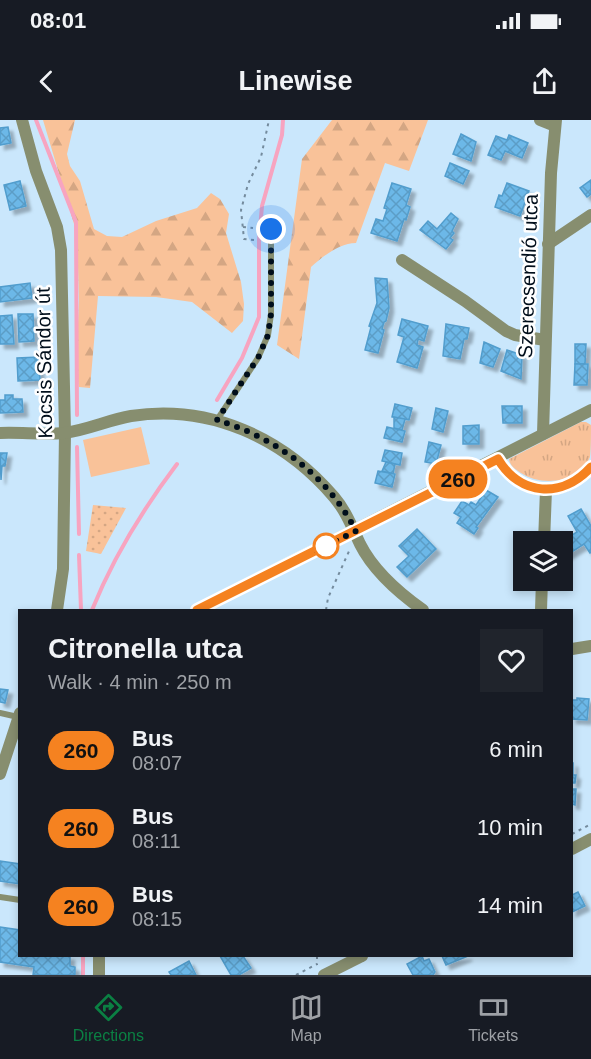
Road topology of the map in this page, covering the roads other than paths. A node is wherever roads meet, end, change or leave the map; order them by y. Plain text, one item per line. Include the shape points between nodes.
1 (22, 120) edge
2 (540, 120) edge
3 (555, 123) edge
4 (591, 215) edge
5 (271, 229) dead end
6 (548, 244) junction
7 (402, 258) dead end
8 (545, 340) junction
9 (591, 410) edge
10 (217, 420) junction
11 (0, 433) edge
12 (65, 433) junction
13 (543, 434) junction
14 (498, 459) junction
15 (591, 467) edge
16 (546, 490) junction
17 (356, 531) junction
18 (544, 531) edge
19 (542, 591) edge
20 (57, 609) edge
21 (199, 609) edge
22 (422, 609) edge
23 (541, 609) edge
24 (591, 646) edge
25 (573, 649) edge
26 (0, 713) edge
27 (18, 715) edge
28 (18, 718) edge
29 (0, 773) edge
30 (591, 839) edge
31 (573, 848) edge
32 (0, 897) edge
33 (18, 900) edge
34 (99, 957) edge
35 (360, 957) edge
36 (99, 975) edge
37 (324, 975) edge

1 - 12 street, Kocsis Sándor út via 61,250
2 - 3 street
3 - 6 street, Szerecsendió utca
4 - 6 street
5 - 10 lane via 268,335 258,358
6 - 8 street, Szerecsendió utca
7 - 8 street via 506,331
8 - 13 street, Szerecsendió utca
9 - 13 street
10 - 12 street via 150,414
10 - 17 street via 263,437 308,470 338,501
11 - 12 street
12 - 20 street, Kocsis Sándor út via 63,569
13 - 14 street
14 - 16 street via 514,479
14 - 17 street
15 - 16 street via 570,483
16 - 18 street
17 - 21 street
17 - 22 street via 360,544 385,577
19 - 23 street
24 - 25 street
26 - 27 lane
28 - 29 street
30 - 31 street
32 - 33 lane
34 - 36 street
35 - 37 street

